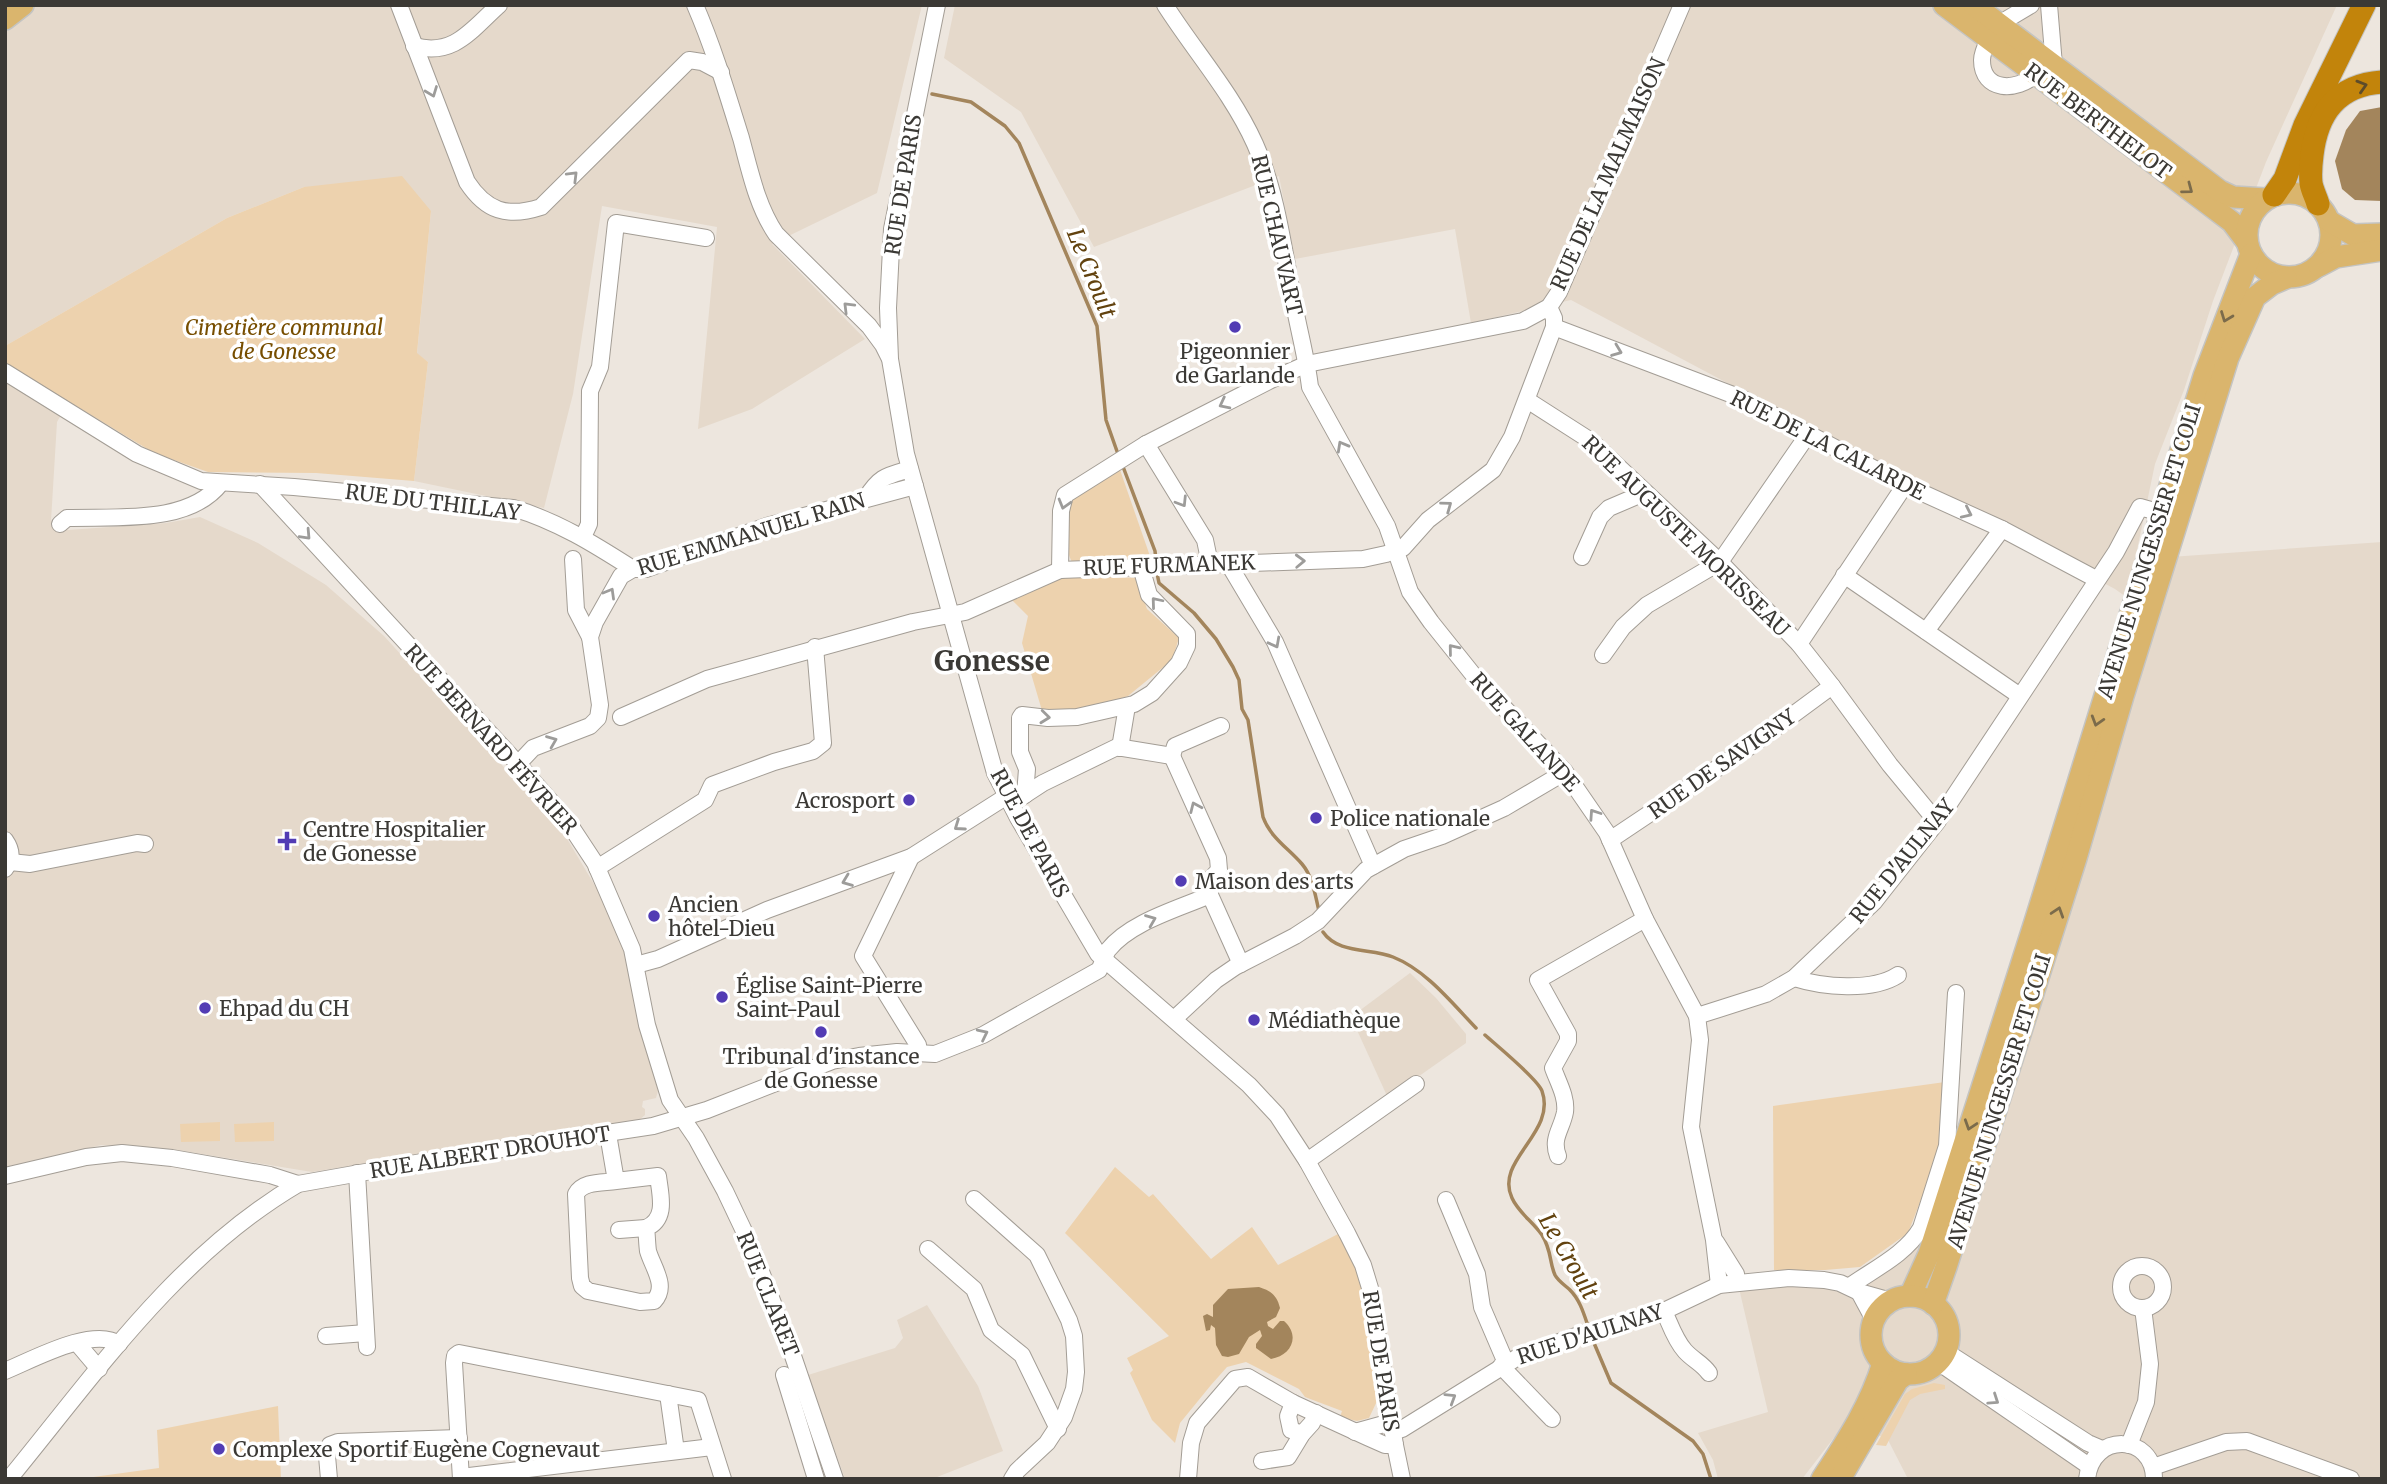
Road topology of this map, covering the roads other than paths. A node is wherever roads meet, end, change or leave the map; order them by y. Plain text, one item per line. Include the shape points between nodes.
1 (23, 5) edge
2 (399, 5) edge
3 (499, 5) edge
4 (695, 5) edge
5 (937, 5) edge
6 (1165, 5) edge
7 (1682, 5) edge
8 (1944, 5) edge
9 (1974, 5) edge
10 (2031, 5) edge
11 (2049, 5) edge
12 (2364, 5) edge
13 (5, 19) edge
14 (706, 30) junction
15 (1994, 31) junction
16 (414, 46) junction
17 (689, 60) junction
18 (2045, 70) junction
19 (721, 72) junction
20 (2382, 82) edge
21 (2270, 197) junction
22 (2323, 212) junction
23 (2382, 234) edge
24 (706, 238) dead end
25 (2249, 248) junction
26 (2382, 250) edge
27 (2319, 265) junction
28 (2286, 278) junction
29 (1549, 307) junction
30 (888, 310) junction
31 (869, 326) junction
32 (1553, 327) junction
33 (890, 359) junction
34 (1307, 364) junction
35 (5, 372) edge
36 (1527, 400) junction
37 (1809, 433) junction
38 (1146, 444) junction
39 (911, 469) junction
40 (220, 483) junction
41 (260, 484) junction
42 (1905, 485) junction
43 (915, 486) junction
44 (294, 487) junction
45 (1644, 493) junction
46 (866, 499) junction
47 (1376, 505) joint
48 (283, 511) junction
49 (2161, 513) junction
50 (60, 524) dead end
51 (2002, 529) junction
52 (583, 537) junction
53 (1396, 551) junction
54 (1582, 557) dead end
55 (573, 559) dead end
56 (1720, 562) junction
57 (1228, 563) junction
58 (1210, 564) junction
59 (1141, 566) junction
60 (632, 569) junction
61 (1060, 570) junction
62 (1844, 575) junction
63 (2096, 579) junction
64 (950, 615) junction
65 (1926, 631) junction
66 (590, 637) junction
67 (1799, 644) junction
68 (815, 648) junction
69 (1604, 655) dead end
70 (1832, 686) junction
71 (2020, 696) junction
72 (1127, 706) junction
73 (621, 717) dead end
74 (1221, 726) dead end
75 (1119, 748) junction
76 (1172, 756) junction
77 (518, 764) junction
78 (1565, 772) junction
79 (1014, 793) junction
80 (1937, 822) junction
81 (5, 840) edge
82 (1610, 840) junction
83 (145, 845) dead end
84 (2066, 855) junction
85 (911, 857) junction
86 (8, 865) edge
87 (1373, 866) junction
88 (597, 868) junction
89 (1210, 895) junction
90 (1645, 919) junction
91 (1105, 960) junction
92 (1241, 964) junction
93 (636, 965) junction
94 (1898, 975) dead end
95 (1794, 978) junction
96 (1956, 993) dead end
97 (1697, 1016) junction
98 (1174, 1019) junction
99 (919, 1053) junction
100 (1416, 1084) dead end
101 (682, 1118) junction
102 (608, 1135) junction
103 (1558, 1156) dead end
104 (1307, 1161) junction
105 (357, 1173) junction
106 (5, 1176) edge
107 (615, 1181) junction
108 (298, 1184) junction
109 (974, 1199) dead end
110 (1446, 1200) dead end
111 (646, 1227) junction
112 (619, 1230) dead end
113 (1714, 1240) junction
114 (928, 1249) dead end
115 (1737, 1282) junction
116 (1719, 1285) junction
117 (1855, 1289) junction
118 (1900, 1299) junction
119 (1933, 1304) junction
120 (2143, 1308) dead end
121 (1664, 1311) junction
122 (1874, 1320) junction
123 (326, 1336) dead end
124 (77, 1343) junction
125 (119, 1344) junction
126 (1941, 1357) junction
127 (1883, 1363) junction
128 (1504, 1364) junction
129 (99, 1369) junction
130 (5, 1371) edge
131 (1709, 1373) dead end
132 (1906, 1374) junction
133 (784, 1375) dead end
134 (668, 1394) junction
135 (1293, 1403) junction
136 (1316, 1413) junction
137 (1552, 1419) dead end
138 (1058, 1429) junction
139 (1355, 1432) junction
140 (1393, 1433) junction
141 (1302, 1434) junction
142 (458, 1438) junction
143 (2129, 1445) junction
144 (712, 1447) junction
145 (2102, 1449) junction
146 (676, 1451) junction
147 (1262, 1461) dead end
148 (2088, 1472) edge
149 (2153, 1473) edge
150 (461, 1478) edge
151 (9, 1479) edge
152 (329, 1479) edge
153 (723, 1479) edge
154 (816, 1479) edge
155 (835, 1479) edge
156 (1012, 1479) edge
157 (1188, 1479) edge
158 (1402, 1479) edge
159 (1822, 1479) edge
160 (1840, 1479) edge
161 (2351, 1479) edge

1 - 13 main road
2 - 16 street
3 - 16 street via 455,44 428,50
4 - 14 street
5 - 30 street, RUE DE PARIS via 892,229
6 - 34 street, RUE CHAUVART via 1228,93 1266,170
7 - 29 street, RUE DE LA MALMAISON
8 - 15 main road, RUE BERTHELOT
9 - 15 main road, RUE BERTHELOT
10 - 15 street
11 - 18 street
12 - 21 highway via 2305,125 2285,178
14 - 17 street
14 - 19 street
15 - 18 main road, RUE BERTHELOT
15 - 18 street via 1982,64 1996,84 2015,87
16 -> 17 street via 467,182 478,199 505,211 541,207
17 - 19 street
18 - 21 main road, RUE BERTHELOT via 2220,191 2232,197
18 -> 25 main road, RUE BERTHELOT via 2232,222
31 -> 19 street via 769,225
22 -> 20 highway via 2311,183 2311,162 2325,113 2344,93
21 - 22 main road via 2307,196
21 - 25 main road via 2250,218
22 - 23 main road via 2353,235
22 - 27 main road via 2331,233
24 - 52 street via 616,223 600,367 590,391 589,524
25 - 28 main road via 2262,268
25 -> 49 main road, AVENUE NUNGESSER ET COLI
26 - 27 main road via 2336,257
27 - 28 main road via 2306,274
28 - 84 main road, AVENUE NUNGESSER ET COLI via 2255,297 2228,358 2123,696
29 - 32 street via 1555,318
29 - 34 street, RUE DE LA MALMAISON via 1523,321
30 - 31 street via 877,325
30 - 33 street, RUE DE PARIS
31 - 33 street
32 - 36 street
32 -> 37 street, RUE DE LA CALARDE via 1741,398
33 - 39 street, RUE DE PARIS
34 -> 38 street, RUE DE LA MALMAISON
47 -> 34 street, RUE CHAUVART via 1310,387
35 - 40 street, RUE DU THILLAY via 137,454 201,481
36 - 45 street, RUE AUGUSTE MORISSEAU via 1591,440
53 -> 36 street via 1493,470
37 - 42 street, RUE DE LA CALARDE
37 - 56 street
38 -> 58 street via 1205,540
38 -> 61 street, RUE DE LA MALMAISON via 1065,495
39 - 43 street, RUE DE PARIS
39 - 46 street via 876,482
40 - 41 street, RUE DU THILLAY
40 - 50 street via 199,503 173,512 67,517
41 - 44 street, RUE DU THILLAY
41 - 48 street, RUE BERNARD FÉVRIER
42 -> 51 street, RUE DE LA CALARDE
42 - 62 street
43 - 46 street, RUE EMMANUEL RAIN
43 - 64 street, RUE DE PARIS
44 - 48 street
44 - 52 street, RUE DU THILLAY via 513,508
45 - 54 street via 1609,508 1600,517
45 - 56 street, RUE AUGUSTE MORISSEAU
46 - 60 street, RUE EMMANUEL RAIN via 767,526 646,569
47 - 53 street, RUE GALANDE
48 -> 77 street, RUE BERNARD FÉVRIER
49 - 63 street, RUE D'AULNAY via 2140,507
49 -> 84 main road, AVENUE NUNGESSER ET COLI
51 - 63 street, RUE DE LA CALARDE
51 - 65 street
52 - 60 street, RUE DU THILLAY
57 -> 53 street, RUE FURMANEK via 1363,559
78 -> 53 street, RUE GALANDE via 1516,723 1431,622 1410,592
55 - 66 street via 576,610
56 - 67 street, RUE AUGUSTE MORISSEAU
56 - 69 street via 1647,605 1623,626
57 - 58 street, RUE FURMANEK
57 -> 87 street via 1275,642
58 - 59 street, RUE FURMANEK
59 - 61 street, RUE FURMANEK
72 -> 59 street via 1147,701 1179,663 1188,640 1184,630 1149,595
66 -> 60 street, RUE EMMANUEL RAIN via 616,582
61 - 64 street, RUE FURMANEK
62 - 65 street
62 - 67 street
63 - 71 street, RUE D'AULNAY
64 - 68 street, RUE FURMANEK
64 - 79 street, RUE DE PARIS via 995,773
65 - 71 street
77 -> 66 street via 533,748 590,726 598,718
67 - 70 street, RUE AUGUSTE MORISSEAU
68 - 73 street, RUE FURMANEK via 707,679
68 - 88 street via 823,743 813,751 712,785 705,800
70 - 80 street, RUE AUGUSTE MORISSEAU
70 - 82 street, RUE DE SAVIGNY
71 - 80 street, RUE D'AULNAY
72 - 75 street
79 -> 72 street via 1027,766 1020,752 1022,715 1077,717
74 - 76 street via 1175,746
75 - 76 street
75 - 79 street
89 -> 76 street via 1209,881 1219,870 1218,858
77 - 88 street, RUE BERNARD FÉVRIER via 566,819
82 -> 78 street, RUE GALANDE
78 - 87 street via 1504,808
79 -> 85 street
79 - 91 street, RUE DE PARIS via 1062,894
80 - 95 street, RUE D'AULNAY via 1874,902
81 - 86 street via 11,851
82 - 90 street, RUE GALANDE
83 - 86 street
84 -> 118 main road, AVENUE NUNGESSER ET COLI via 1929,1254
119 -> 84 main road, AVENUE NUNGESSER ET COLI
85 -> 93 street
85 - 99 street via 863,956
87 - 92 street via 1318,921
88 - 93 street, RUE BERNARD FÉVRIER
91 -> 89 street, RUE ALBERT DROUHOT via 1122,935
89 - 92 street
90 - 97 street, RUE GALANDE
90 - 103 street via 1538,980 1568,1034 1553,1068 1565,1098 1554,1147
91 - 98 street, RUE DE PARIS
99 -> 91 street, RUE ALBERT DROUHOT via 935,1054 983,1035 1099,970
92 - 98 street
93 - 101 street, RUE BERNARD FÉVRIER via 662,1080
94 - 95 street via 1880,983 1837,986
95 - 97 street, RUE D'AULNAY via 1766,994
96 - 117 street via 1947,1146 1921,1228 1906,1248
97 - 113 street via 1700,1040 1691,1127
98 - 104 street, RUE DE PARIS via 1267,1102
99 - 101 street, RUE ALBERT DROUHOT via 832,1061
100 - 104 street
101 - 102 street, RUE ALBERT DROUHOT
101 - 155 street, RUE CLARET via 752,1248
102 - 105 street, RUE ALBERT DROUHOT
102 - 107 street
104 - 140 street, RUE DE PARIS via 1363,1265
105 - 108 street, RUE ALBERT DROUHOT
105 - 123 street via 366,1340
106 - 108 street via 122,1153 270,1175
107 - 111 street via 658,1176 662,1205 654,1224
107 - 111 street via 586,1185 576,1194 580,1278 587,1291 640,1303 654,1301 660,1283 648,1250
108 - 125 street via 197,1259
109 - 138 street via 1037,1255 1069,1320 1076,1355 1074,1389
110 - 128 street via 1477,1274 1482,1307
111 - 112 street
113 - 115 street
113 - 116 street
114 - 138 street via 974,1289 991,1330 1022,1355
115 - 116 street, RUE D'AULNAY
115 - 117 street, RUE D'AULNAY via 1824,1280
116 - 121 street, RUE D'AULNAY
117 - 118 street, RUE D'AULNAY
117 - 122 street
118 - 119 main road via 1922,1298
118 - 122 main road via 1884,1306
119 - 126 main road via 1947,1325
120 - 143 street via 2150,1364 2146,1402
121 - 128 street, RUE D'AULNAY via 1576,1336
121 - 131 street via 1679,1344
122 - 127 main road via 1872,1345
124 - 125 street via 98,1337
124 - 129 street
124 - 130 street
125 - 129 street
126 - 132 main road via 1917,1373
126 - 145 street
126 -> 148 street
127 - 132 main road
127 - 159 main road via 1865,1409
128 - 137 street
140 -> 128 street, RUE D'AULNAY
129 - 151 street
132 - 160 main road via 1898,1380
133 - 154 street
134 - 142 street via 459,1353 455,1356
134 - 144 street via 698,1400
134 - 146 street
135 - 136 street
135 - 141 street via 1288,1416 1291,1430
135 - 157 street via 1248,1377 1235,1379 1197,1423
136 - 139 street
136 - 141 street
138 - 156 street
139 - 140 street, RUE D'AULNAY
139 - 140 street via 1385,1445
140 - 158 street, RUE DE PARIS
141 - 147 street via 1288,1457
142 - 150 street
142 - 152 street via 338,1442 330,1445 327,1456
143 - 145 street
143 - 149 street via 2147,1456
144 - 146 street
144 - 153 street
145 - 148 street
146 - 150 street
149 - 161 street via 2226,1442 2247,1441

